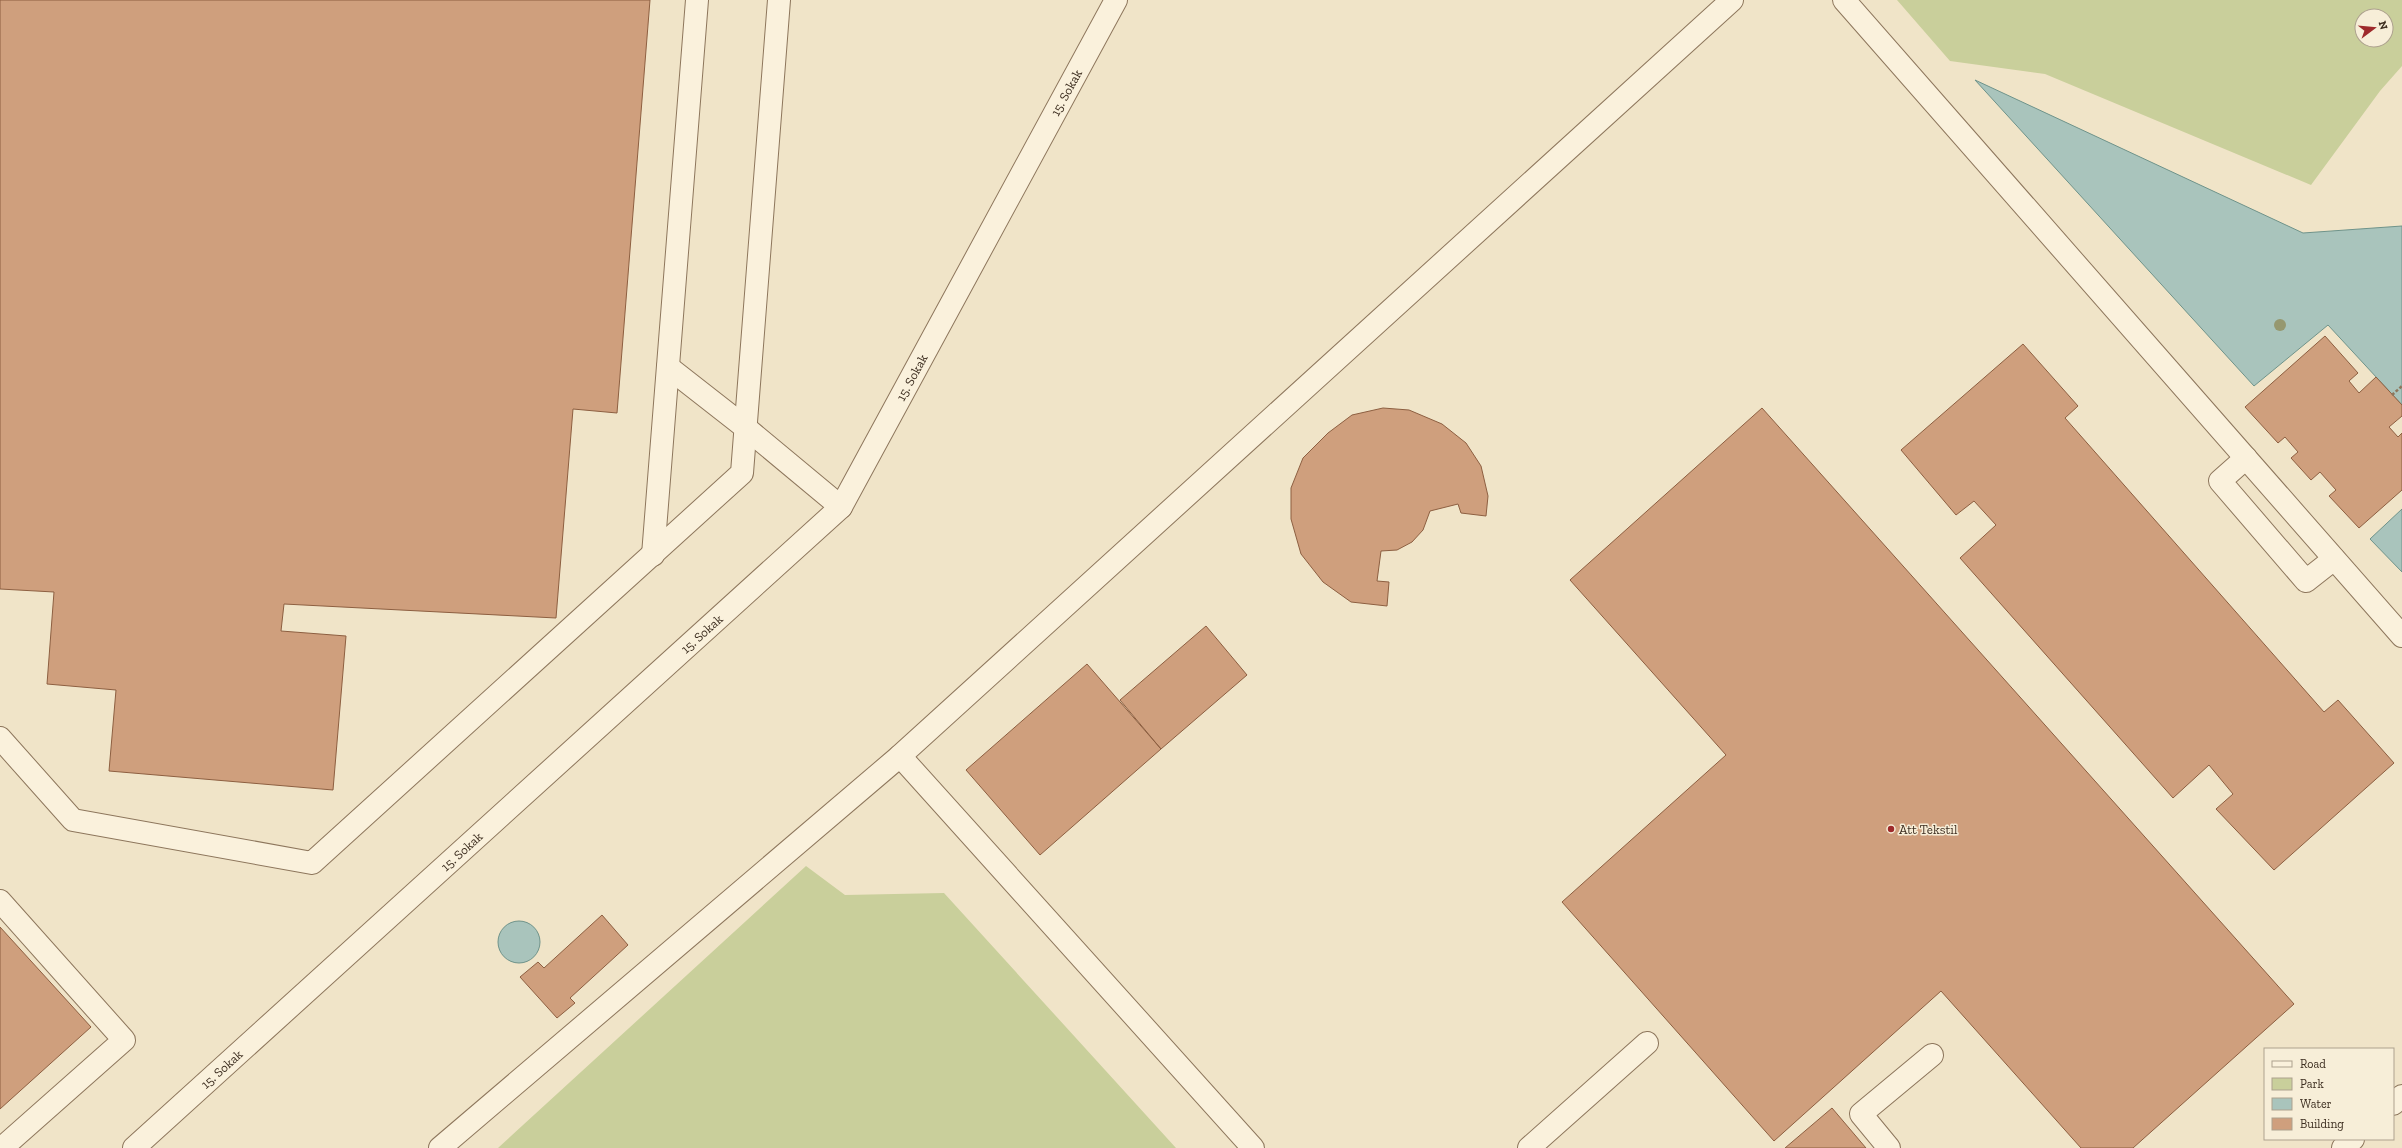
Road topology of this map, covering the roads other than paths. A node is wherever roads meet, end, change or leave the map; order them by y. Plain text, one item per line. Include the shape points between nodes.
1 (697, 0) edge
2 (778, 0) edge
3 (1116, 0) edge
4 (1732, 0) edge
5 (1844, 0) edge
6 (668, 368) junction
7 (746, 428) junction
8 (2246, 458) junction
9 (841, 507) junction
10 (653, 555) junction
11 (2334, 559) junction
12 (2402, 636) edge
13 (0, 738) edge
14 (900, 756) junction
15 (0, 901) edge
16 (1647, 1043) dead end
17 (1932, 1055) dead end
18 (2402, 1096) edge
19 (2394, 1103) edge
20 (2352, 1140) edge
21 (2, 1148) edge
22 (134, 1148) edge
23 (440, 1148) edge
24 (1253, 1148) edge
25 (1529, 1148) edge
26 (1889, 1148) edge
27 (2343, 1148) edge

1 - 6 street
2 - 7 street
3 - 9 street, 15. Sokak
4 - 14 street
5 - 8 street
6 - 7 street
6 - 10 street
7 - 9 street
7 - 10 street via 742,473
8 - 11 street
8 - 11 street via 2220,481 2306,581
9 - 22 street, 15. Sokak
10 - 13 street via 312,863 73,820
11 - 12 street
14 - 23 street
14 - 24 street
15 - 21 street via 124,1040
16 - 25 street
17 - 26 street via 1861,1114
18 - 19 street
20 - 27 street

